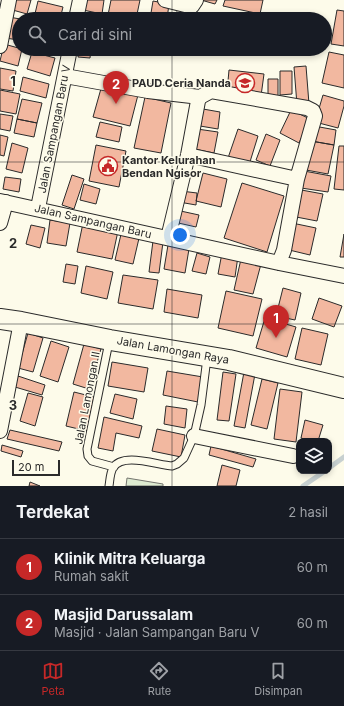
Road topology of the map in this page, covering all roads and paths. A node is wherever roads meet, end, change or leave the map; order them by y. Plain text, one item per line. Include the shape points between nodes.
1 (9, 0) edge
2 (80, 0) edge
3 (165, 0) edge
4 (196, 0) edge
5 (77, 12) edge
6 (0, 46) edge
7 (69, 56) edge
8 (65, 76) junction
9 (200, 97) junction
10 (188, 155) junction
11 (297, 179) junction
12 (3, 201) edge
13 (38, 208) junction
14 (0, 223) edge
15 (168, 238) junction
16 (279, 263) junction
17 (344, 276) edge
18 (0, 319) edge
19 (21, 322) junction
20 (110, 340) junction
21 (207, 356) junction
22 (344, 388) edge
23 (0, 431) edge
24 (194, 436) junction
25 (293, 456) dead end
26 (114, 467) junction
27 (109, 486) edge

1 - 6 street
2 - 5 street
3 - 4 street via 192,6
7 - 8 street, Jalan Sampangan Baru V
8 - 9 street via 148,91
8 - 13 street, Jalan Sampangan Baru V
9 - 10 street
9 - 11 street via 211,91 313,111 315,116
10 - 11 street
10 - 15 street
11 - 16 street via 284,250
12 - 13 street, Jalan Sampangan Baru
12 - 14 street, Jalan Sampangan Baru
13 - 15 street, Jalan Sampangan Baru
15 - 16 street, Jalan Sampangan Baru
16 - 17 street, Jalan Sampangan Baru
18 - 19 street, Jalan Lamongan Raya
19 - 20 street, Jalan Lamongan Raya
19 - 23 street
20 - 21 street, Jalan Lamongan Raya
20 - 26 lane, Jalan Lamongan II via 88,456 92,461
21 - 22 street, Jalan Lamongan Raya
21 - 24 lane
24 - 25 street
24 - 26 lane via 184,458 177,464 167,465 129,459 118,462
26 - 27 lane

